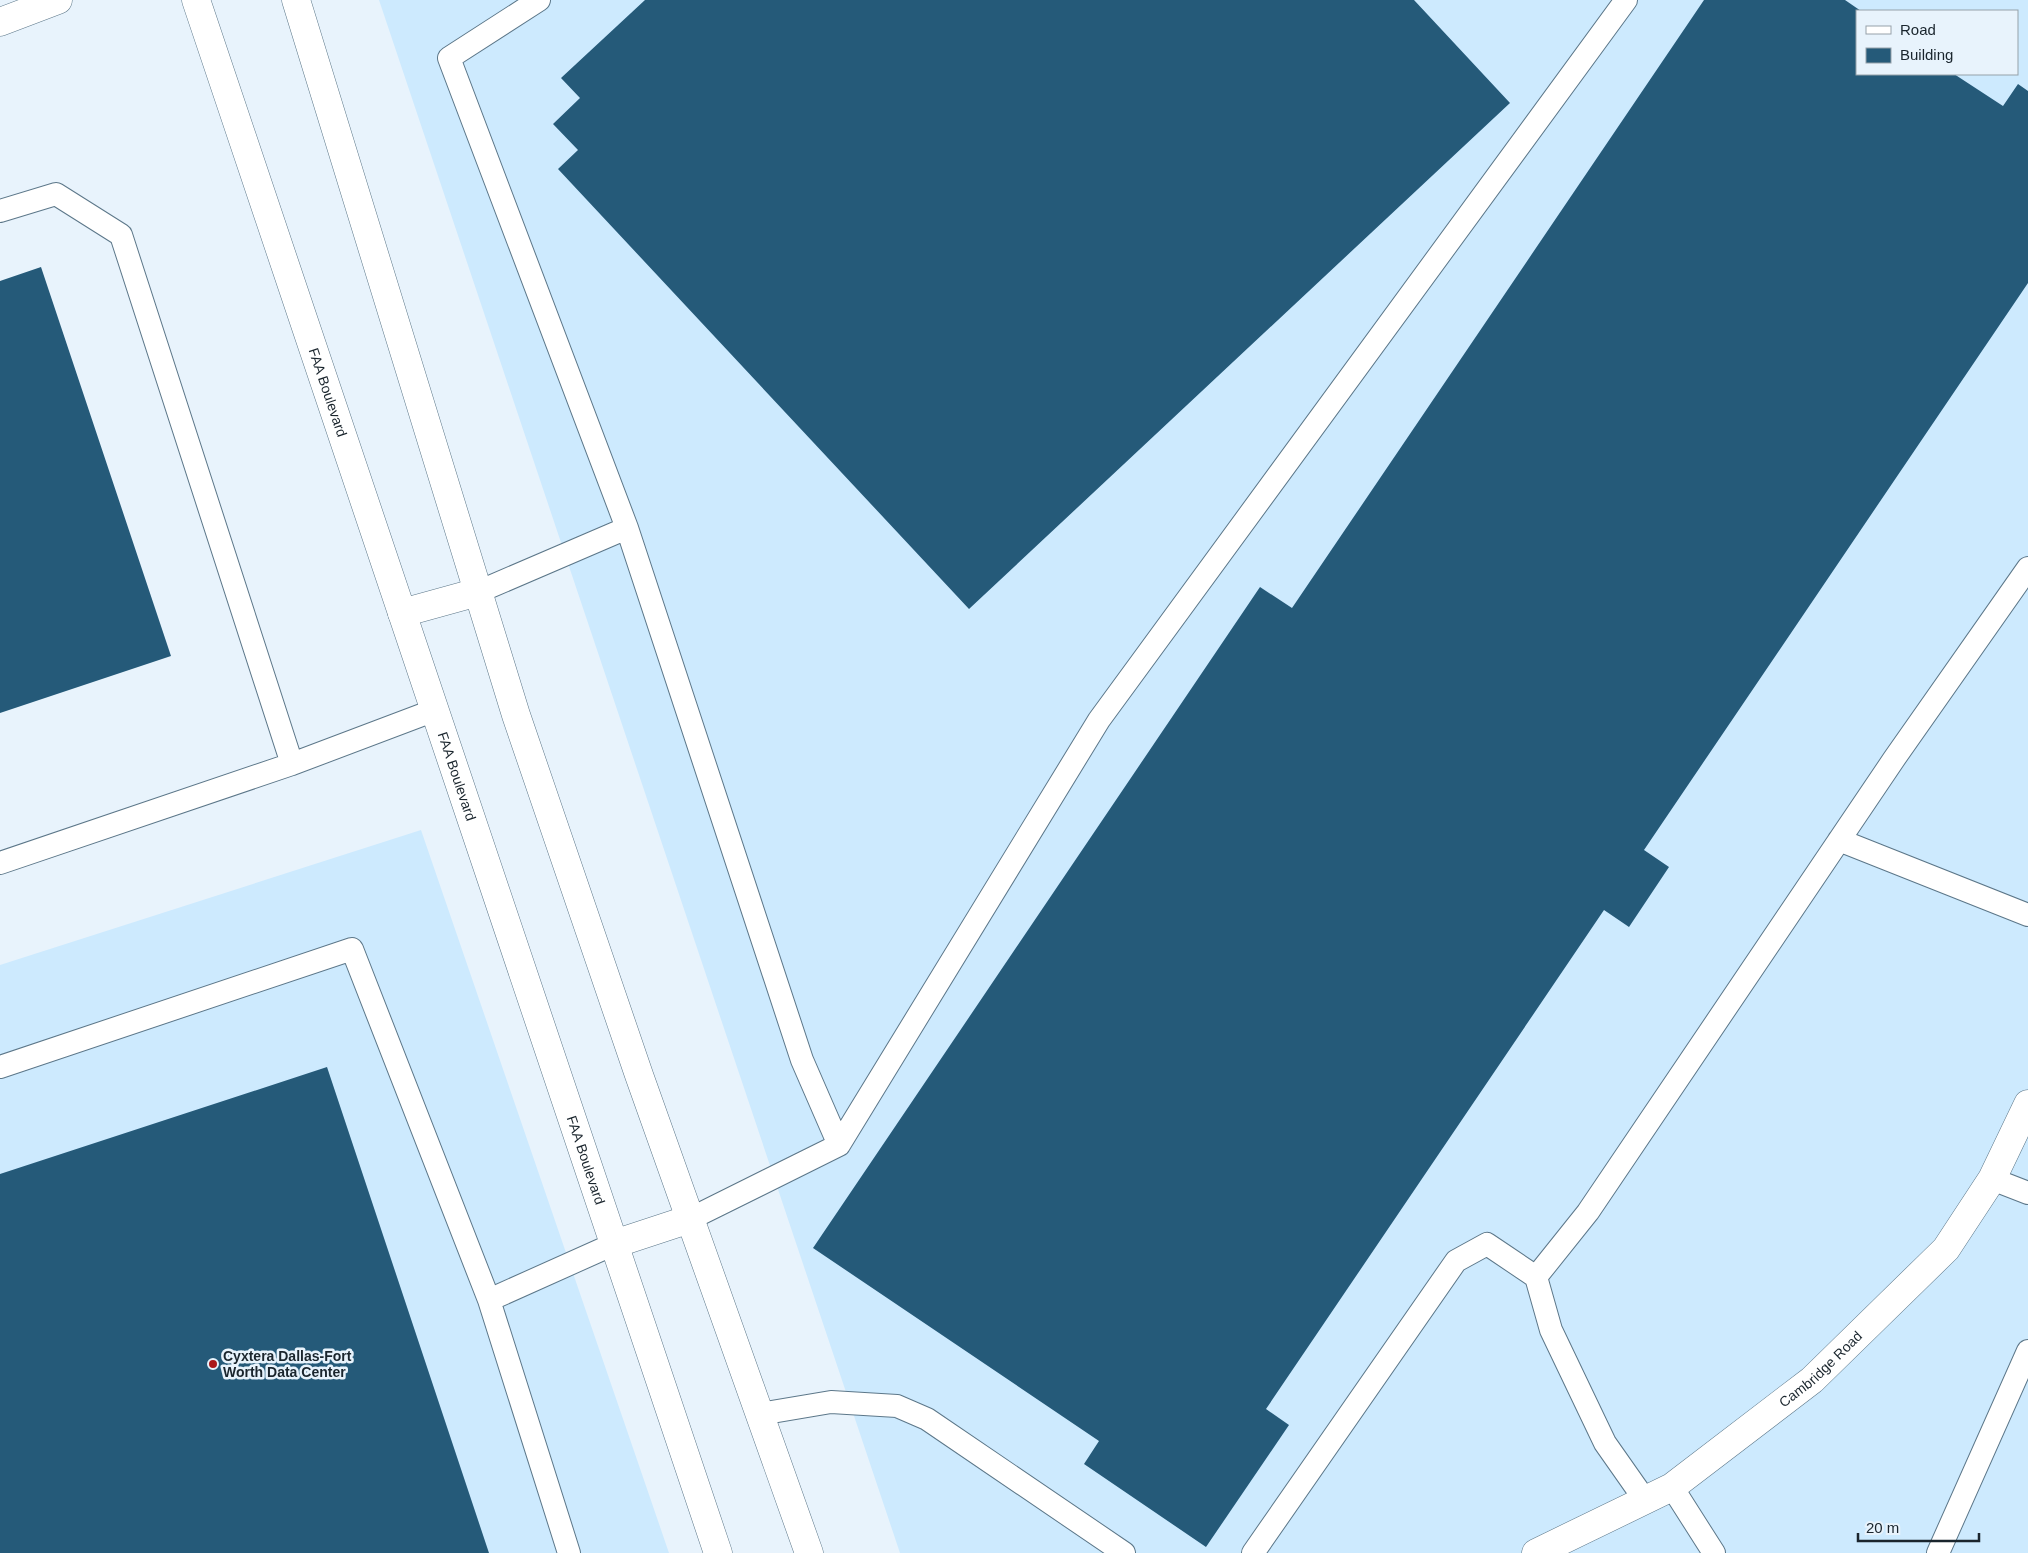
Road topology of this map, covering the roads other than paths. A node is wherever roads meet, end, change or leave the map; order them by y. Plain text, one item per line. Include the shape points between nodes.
1 (58, 0) edge
2 (196, 0) edge
3 (296, 0) edge
4 (539, 0) edge
5 (1626, 0) edge
6 (0, 22) edge
7 (0, 211) edge
8 (627, 528) junction
9 (2028, 568) edge
10 (478, 592) junction
11 (402, 613) junction
12 (435, 710) junction
13 (292, 764) junction
14 (1839, 840) junction
15 (0, 863) edge
16 (2028, 915) edge
17 (0, 1067) edge
18 (2028, 1104) edge
19 (839, 1145) junction
20 (1992, 1179) junction
21 (2028, 1193) edge
22 (690, 1220) junction
23 (614, 1244) junction
24 (1536, 1277) junction
25 (489, 1300) junction
26 (2028, 1351) edge
27 (760, 1414) junction
28 (1672, 1487) junction
29 (1645, 1500) junction
30 (1553, 1549) edge
31 (569, 1553) edge
32 (718, 1553) edge
33 (809, 1553) edge
34 (1124, 1553) edge
35 (1253, 1553) edge
36 (1714, 1553) edge
37 (1938, 1553) edge

1 - 6 street
2 - 11 street, FAA Boulevard
3 - 10 street
4 - 8 lane via 449,58
5 - 19 lane via 1099,720
7 - 13 lane via 56,194 121,235
8 - 10 lane
8 - 19 lane via 802,1060
9 - 14 lane
10 - 11 street
10 - 22 street via 516,715
11 - 12 street, FAA Boulevard
12 - 13 lane
12 - 23 street, FAA Boulevard
13 - 15 lane
14 - 16 lane
14 - 24 lane via 1588,1212
17 - 25 lane via 352,949
18 - 20 street, Cambridge Road
19 - 22 lane
20 - 21 lane
20 - 28 street, Cambridge Road via 1946,1249 1812,1380
22 - 23 street
22 - 27 street
23 - 25 lane
23 - 32 street, FAA Boulevard
24 - 29 lane via 1551,1330 1605,1443
24 - 35 lane via 1487,1244 1456,1261
25 - 31 lane
26 - 37 lane
27 - 33 street
27 - 34 lane via 830,1402 897,1406 928,1419
28 - 29 street, Cambridge Road
28 - 36 lane
29 - 30 street, Cambridge Road

